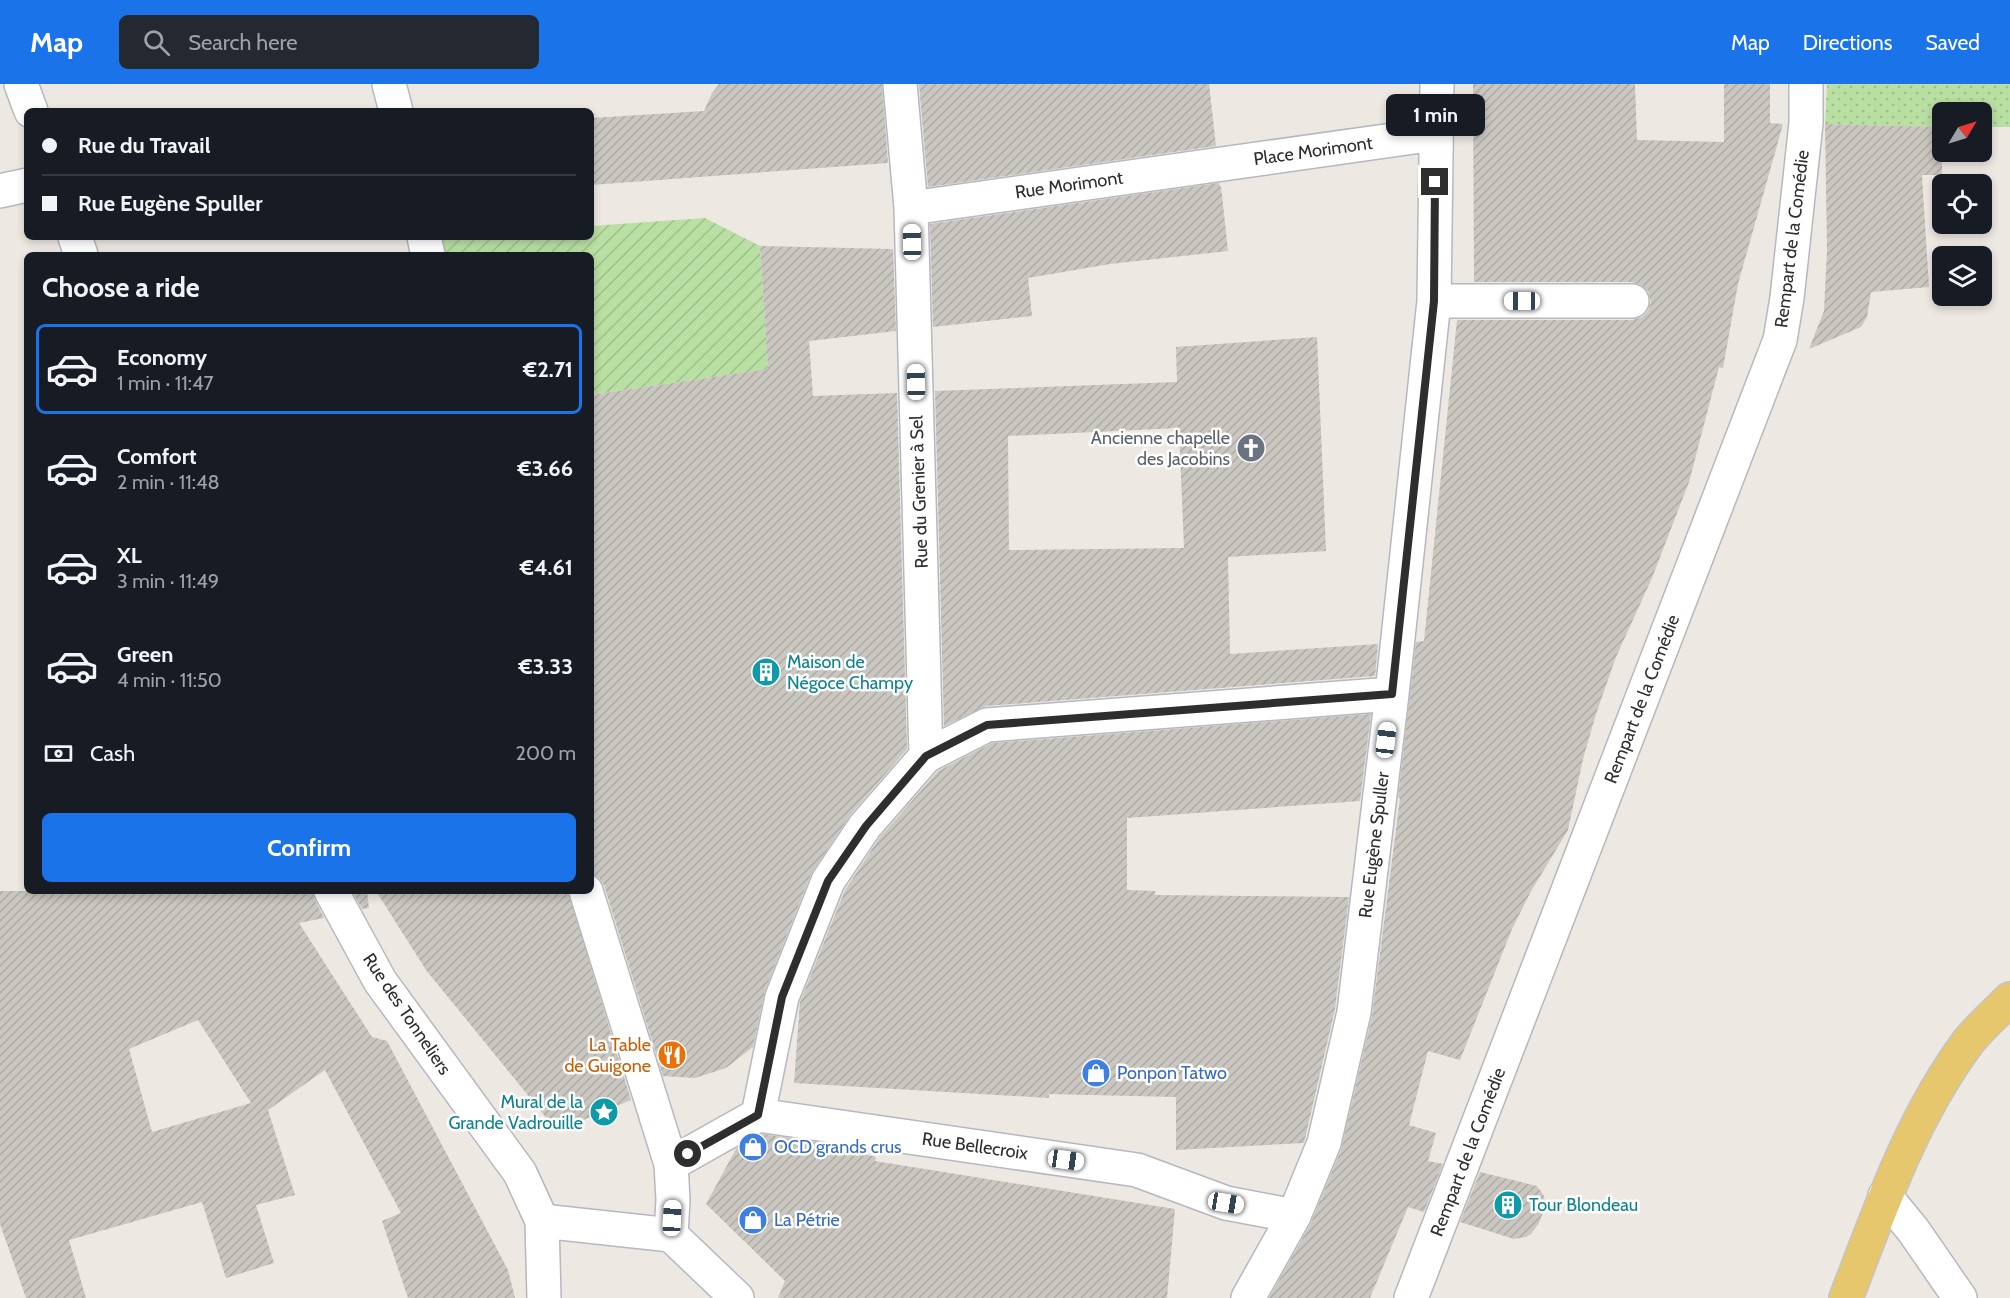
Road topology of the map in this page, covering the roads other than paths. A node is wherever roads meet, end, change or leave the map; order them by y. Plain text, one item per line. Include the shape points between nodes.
1 (21, 84) edge
2 (389, 84) edge
3 (900, 84) edge
4 (1437, 84) edge
5 (1806, 84) edge
6 (30, 108) edge
7 (395, 108) edge
8 (1435, 134) junction
9 (1226, 163) joint
10 (24, 185) edge
11 (0, 191) edge
12 (911, 207) junction
13 (1434, 301) junction
14 (1632, 301) dead end
15 (1392, 694) junction
16 (926, 756) junction
17 (333, 894) edge
18 (587, 894) edge
19 (2010, 999) edge
20 (758, 1115) junction
21 (671, 1164) junction
22 (1885, 1196) junction
23 (1294, 1216) junction
24 (542, 1221) junction
25 (671, 1235) junction
26 (544, 1298) edge
27 (737, 1298) edge
28 (1248, 1298) edge
29 (1412, 1298) edge
30 (1846, 1298) edge
31 (1960, 1298) edge

1 - 6 street
2 - 7 street
3 - 12 street, Rue du Grenier à Sel
4 - 8 street, Rue Eugène Spuller
5 - 29 street, Rempart de la Comédie via 1806,123 1780,340
8 - 9 street, Place Morimont
8 - 13 street, Rue Eugène Spuller
9 - 12 street, Rue Morimont
10 - 11 street
12 - 16 street, Rue du Grenier à Sel
13 - 14 street
13 - 15 street, Rue Eugène Spuller
15 - 16 street via 987,725
15 - 23 street, Rue Eugène Spuller via 1354,1012 1324,1143
16 - 20 street via 866,826 828,881 782,997
17 - 24 street, Rue des Tonneliers via 380,981 520,1173
18 - 21 street
19 - 22 main road via 1969,1041 1925,1107
20 - 21 street
20 - 23 street, Rue Bellecroix via 1137,1170 1226,1203
21 - 25 street
22 - 30 main road
22 - 31 street
23 - 28 street, Rue Eugène Spuller
24 - 25 street
24 - 26 street, Rue des Tonneliers
25 - 27 street

